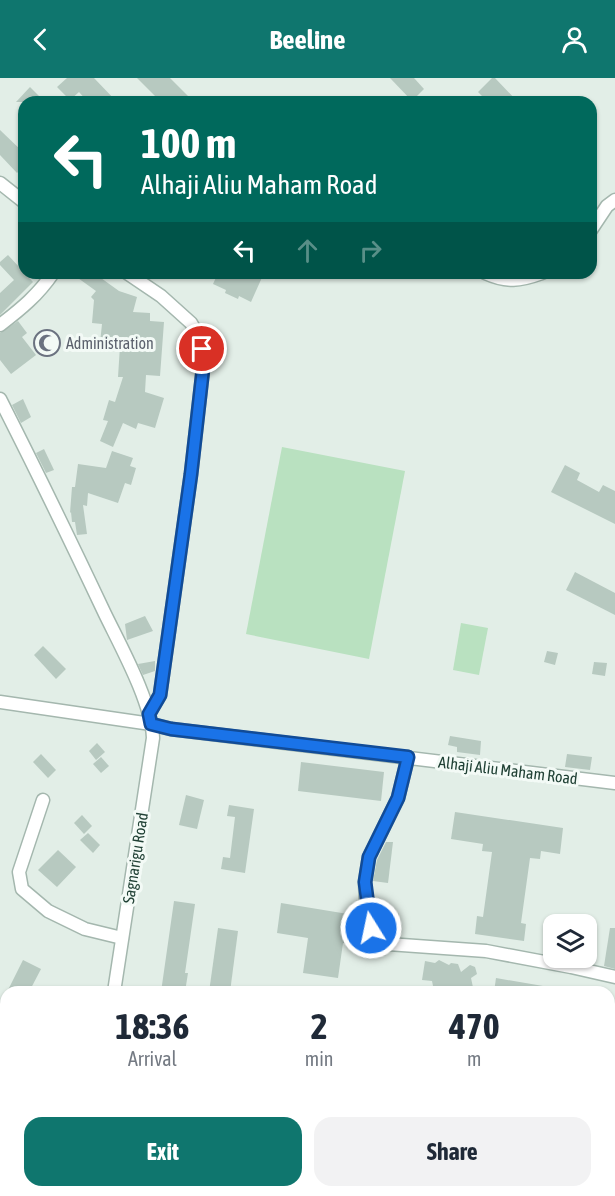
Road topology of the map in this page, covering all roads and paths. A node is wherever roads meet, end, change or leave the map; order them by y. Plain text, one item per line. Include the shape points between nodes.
1 (0, 183) edge
2 (18, 197) edge
3 (615, 200) edge
4 (597, 221) edge
5 (49, 279) edge
6 (136, 279) edge
7 (500, 279) edge
8 (527, 279) edge
9 (0, 325) edge
10 (0, 399) edge
11 (0, 702) edge
12 (150, 719) junction
13 (408, 757) junction
14 (615, 783) edge
15 (43, 800) dead end
16 (122, 938) junction
17 (615, 977) edge
18 (115, 986) edge

1 - 2 street
3 - 4 street
5 - 9 street via 30,302
6 - 12 street via 191,323 204,360 163,677
7 - 8 street
10 - 12 street via 128,661
11 - 12 street, Alhaji Aliu Maham Road
12 - 13 street, Alhaji Aliu Maham Road via 171,729
12 - 16 street, Sagnarigu Road via 153,738
13 - 14 street, Alhaji Aliu Maham Road
13 - 17 street via 398,798 369,857 366,874 369,918 378,941 486,951
15 - 16 street via 20,872 22,889 48,911 85,929
16 - 18 street, Sagnarigu Road

